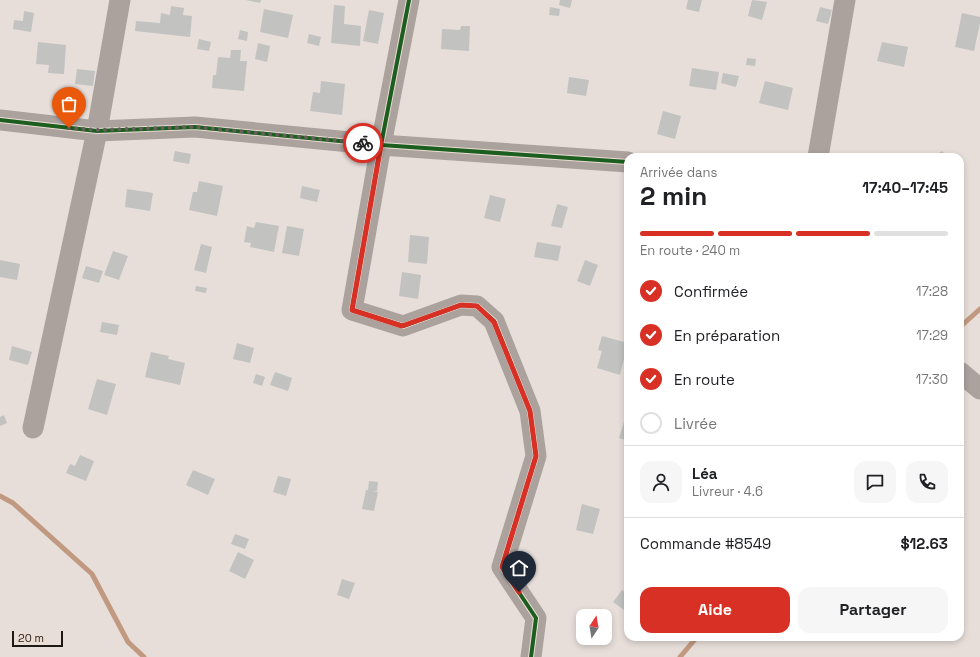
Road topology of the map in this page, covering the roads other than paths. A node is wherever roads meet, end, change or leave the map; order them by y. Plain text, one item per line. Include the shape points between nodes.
1 (120, 0) edge
2 (409, 0) edge
3 (846, 0) edge
4 (0, 120) edge
5 (97, 130) junction
6 (381, 145) junction
7 (819, 153) edge
8 (624, 162) edge
9 (964, 375) edge
10 (980, 389) edge
11 (33, 428) dead end
12 (531, 657) edge

1 - 5 street
2 - 6 street
3 - 7 street
4 - 5 street
5 - 6 street via 195,127
5 - 11 street
6 - 8 street
6 - 12 street via 352,310 402,326 461,305 477,306 494,322 530,411 536,456 502,567 536,618
9 - 10 street

